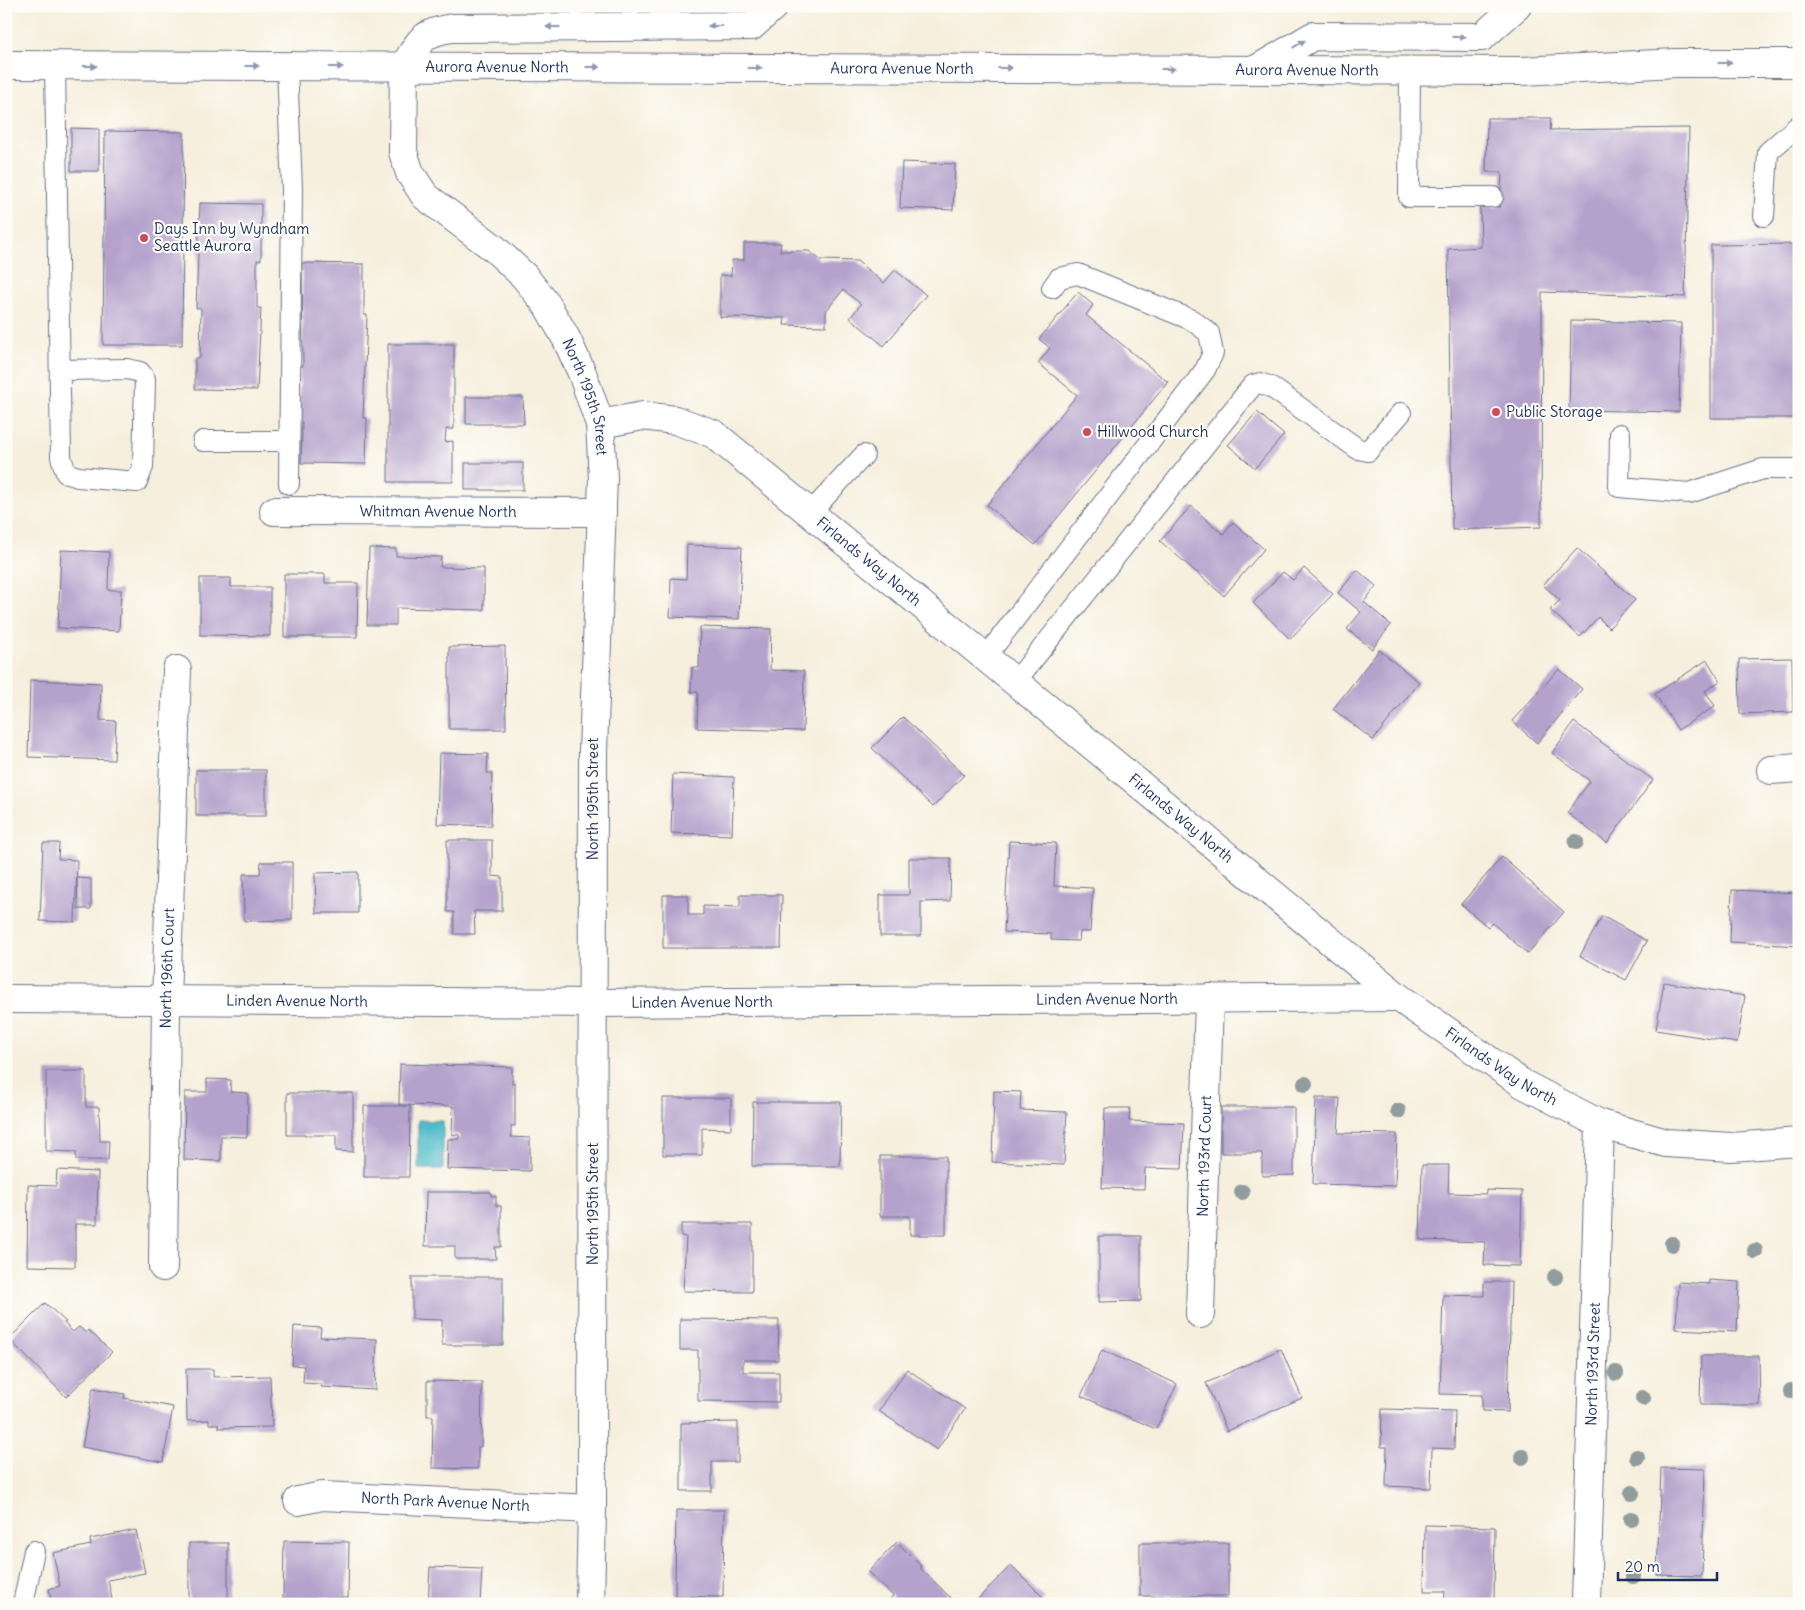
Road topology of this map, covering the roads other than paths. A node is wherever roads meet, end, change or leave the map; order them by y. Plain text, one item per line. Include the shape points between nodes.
1 (774, 6) edge
2 (1517, 6) edge
3 (1799, 63) edge
4 (6, 65) edge
5 (55, 65) junction
6 (287, 66) junction
7 (404, 67) junction
8 (1257, 69) junction
9 (1410, 70) junction
10 (1799, 125) edge
11 (1493, 197) dead end
12 (1764, 216) dead end
13 (1052, 288) dead end
14 (60, 370) junction
15 (1401, 414) dead end
16 (600, 424) junction
17 (1620, 434) dead end
18 (203, 441) dead end
19 (289, 441) junction
20 (864, 455) dead end
21 (1799, 469) edge
22 (289, 484) dead end
23 (274, 512) dead end
24 (602, 512) junction
25 (810, 513) junction
26 (986, 658) junction
27 (177, 670) dead end
28 (1015, 682) junction
29 (1799, 768) edge
30 (1771, 770) dead end
31 (1398, 997) junction
32 (1209, 998) junction
33 (6, 999) edge
34 (166, 1001) junction
35 (594, 1002) junction
36 (1600, 1124) junction
37 (1799, 1142) edge
38 (163, 1267) dead end
39 (1200, 1314) dead end
40 (298, 1501) dead end
41 (592, 1510) junction
42 (34, 1551) dead end
43 (23, 1604) edge
44 (590, 1604) edge
45 (1586, 1604) edge

1 -> 7 main road via 752,26 444,29 423,36
8 -> 2 main road via 1312,36 1482,37
9 -> 3 main road, Aurora Avenue North via 1522,71 1676,63
4 - 5 main road, Aurora Avenue North
5 -> 6 main road, Aurora Avenue North
5 - 14 lane
6 -> 7 main road, Aurora Avenue North
6 - 19 lane via 292,181
7 -> 8 main road, Aurora Avenue North
7 - 16 main road, North 195th Street via 403,152 410,173 425,196 495,249 524,276 547,305 582,373
8 - 9 main road, Aurora Avenue North
9 - 11 lane via 1408,197
10 - 12 lane via 1768,152
13 - 26 lane via 1059,278 1078,274 1192,320 1209,333 1213,353 1205,370
14 - 14 lane via 61,457 66,473 137,482 144,467 145,379 140,372 127,369
15 - 28 lane via 1368,451 1358,449 1271,387 1260,383 1253,385
16 - 24 main road, North 195th Street
16 - 25 main road, Firlands Way North via 643,416 674,420 714,434
17 - 21 lane via 1619,487 1689,493 1763,469
18 - 19 lane
19 - 22 lane
20 - 25 lane
23 - 24 main road, Whitman Avenue North
24 - 35 main road, North 195th Street via 593,752
25 - 26 main road, Firlands Way North
26 - 28 main road, Firlands Way North
27 - 34 main road, North 196th Court
28 - 31 main road, Firlands Way North
29 - 30 main road
31 - 32 main road, Linden Avenue North
31 - 36 main road, Firlands Way North via 1523,1084
32 - 35 main road, Linden Avenue North
32 - 39 main road, North 193rd Court
33 - 34 main road, Linden Avenue North
34 - 35 main road, Linden Avenue North
34 - 38 main road, North 196th Court
35 - 41 main road, North 195th Street
36 - 37 main road, Firlands Way North via 1666,1143 1731,1147
36 - 45 main road, North 193rd Street
40 - 41 main road, North Park Avenue North via 322,1496
41 - 44 main road, North 195th Street
42 - 43 lane

